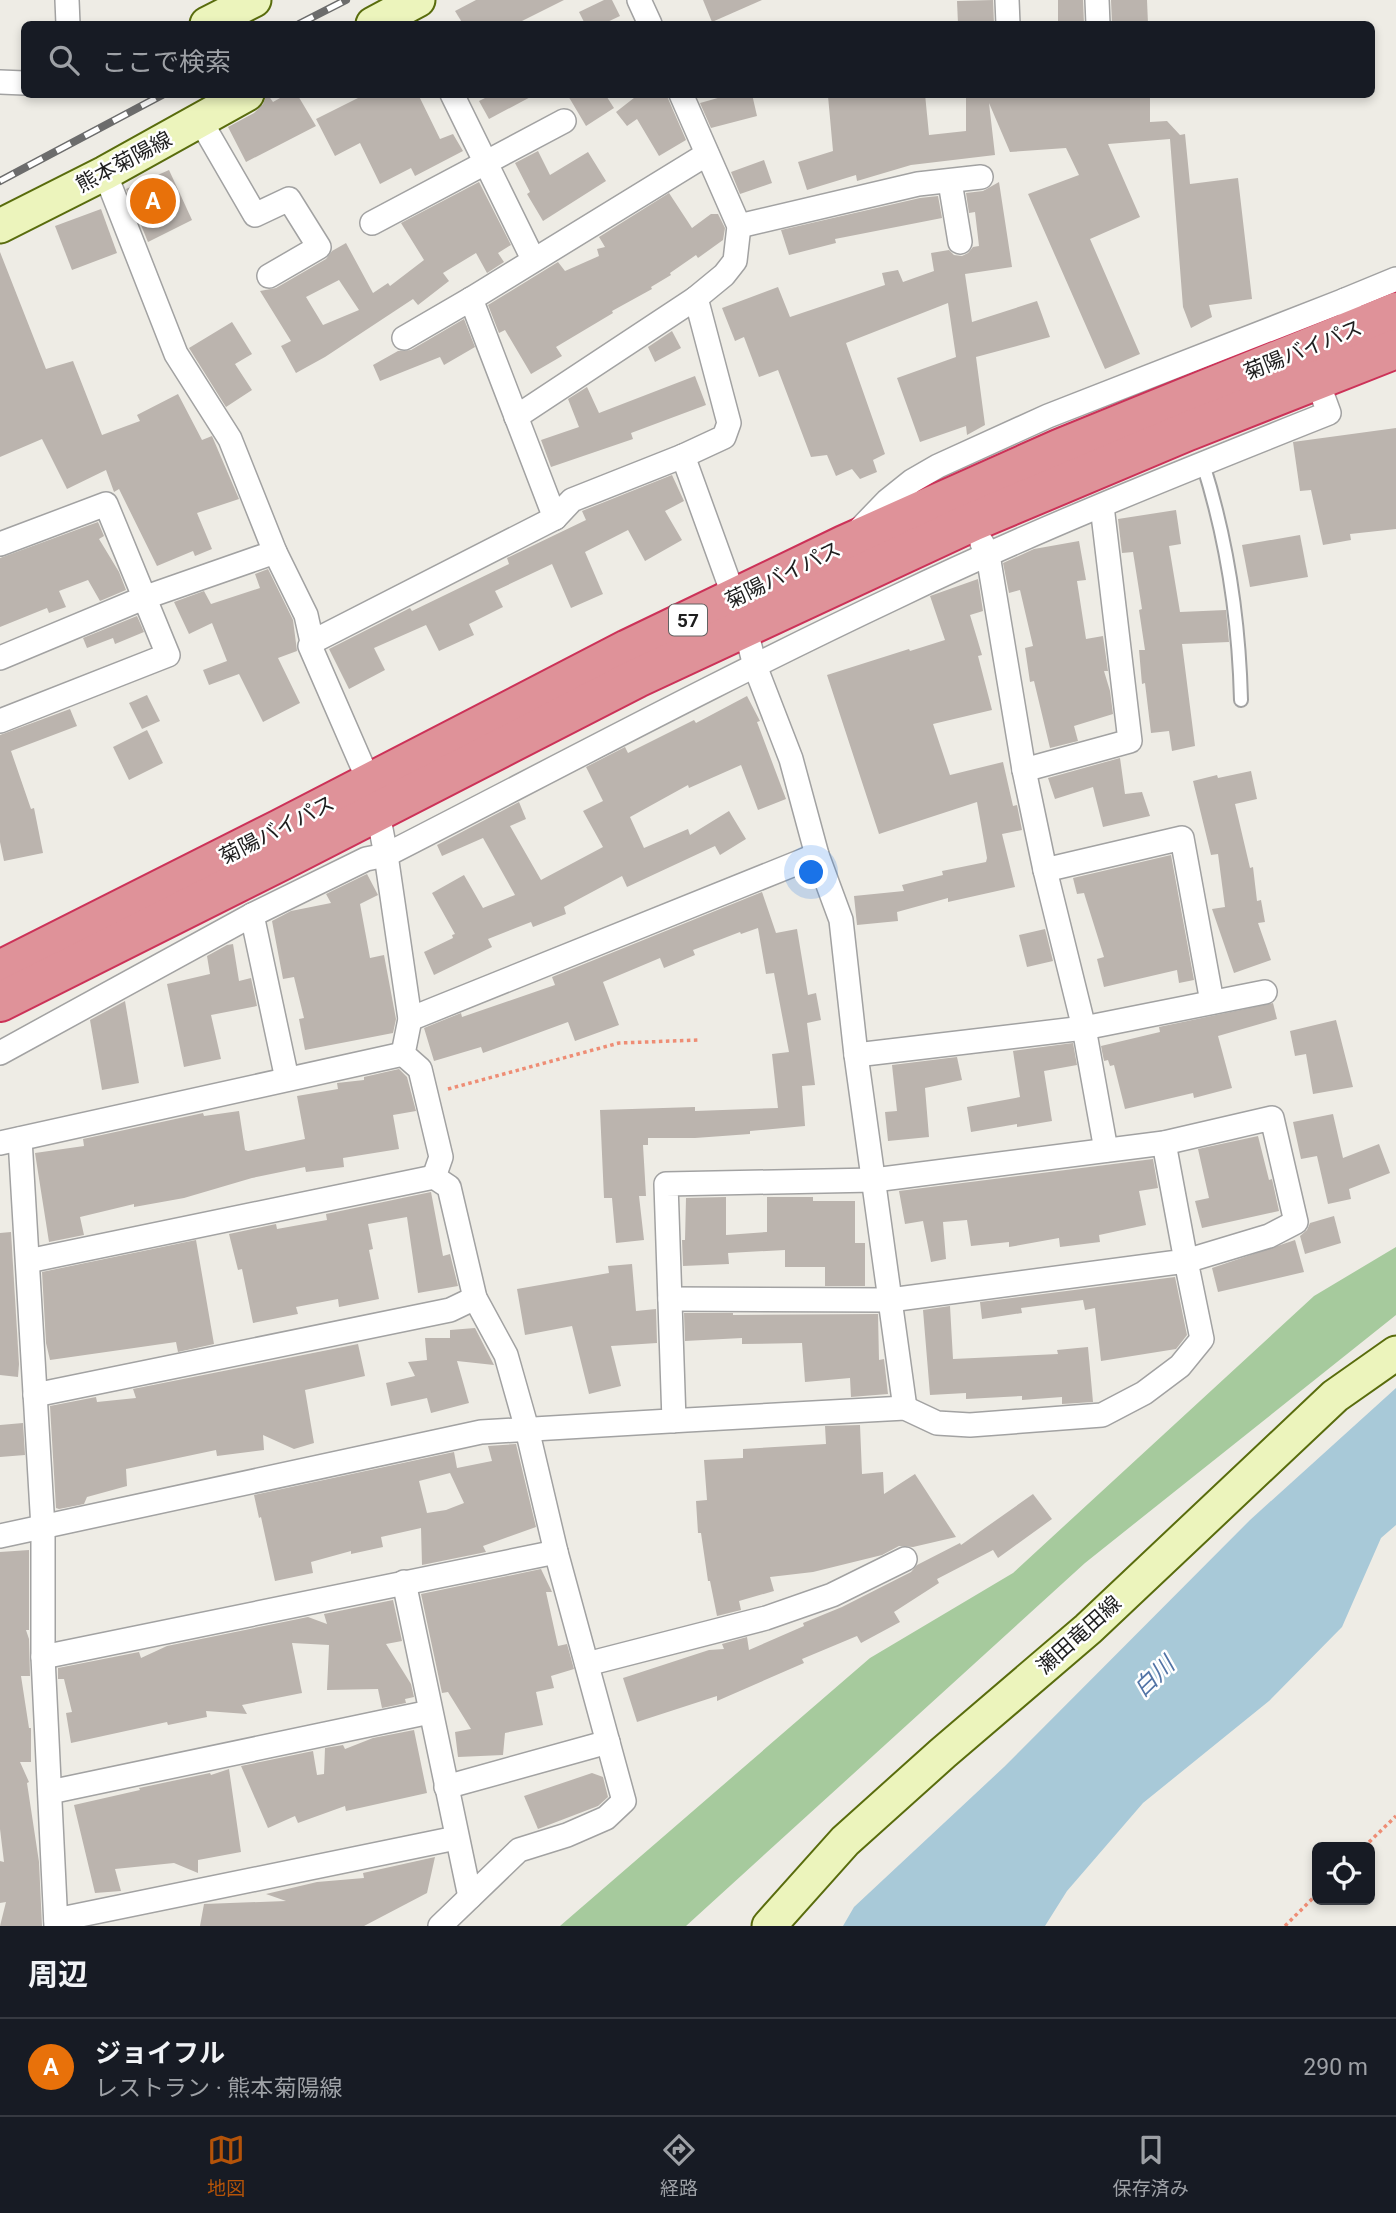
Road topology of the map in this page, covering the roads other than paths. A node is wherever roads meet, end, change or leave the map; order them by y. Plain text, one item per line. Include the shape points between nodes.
1 (67, 0) edge
2 (254, 0) edge
3 (639, 0) edge
4 (1007, 0) edge
5 (1097, 0) edge
6 (415, 10) edge
7 (68, 21) edge
8 (213, 21) edge
9 (382, 21) edge
10 (649, 21) edge
11 (1008, 21) edge
12 (1098, 21) edge
13 (0, 82) edge
14 (21, 83) edge
15 (240, 98) edge
16 (454, 98) edge
17 (683, 98) edge
18 (200, 120) junction
19 (564, 121) dead end
20 (707, 154) junction
21 (486, 163) junction
22 (104, 173) junction
23 (981, 177) dead end
24 (950, 182) junction
25 (372, 223) dead end
26 (0, 226) edge
27 (739, 226) junction
28 (960, 242) dead end
29 (533, 260) junction
30 (269, 276) dead end
31 (1396, 279) edge
32 (696, 298) junction
33 (471, 299) junction
34 (1396, 312) edge
35 (1352, 313) junction
36 (404, 338) dead end
37 (1396, 349) edge
38 (1317, 380) junction
39 (516, 417) junction
40 (683, 456) junction
41 (1203, 464) junction
42 (1102, 506) junction
43 (555, 518) junction
44 (980, 538) junction
45 (0, 544) edge
46 (275, 552) junction
47 (146, 597) junction
48 (740, 613) junction
49 (312, 642) junction
50 (1, 655) edge
51 (755, 666) junction
52 (1241, 700) dead end
53 (0, 721) edge
54 (1024, 770) junction
55 (373, 797) junction
56 (386, 855) junction
57 (817, 855) junction
58 (1045, 870) junction
59 (252, 915) junction
60 (0, 970) edge
61 (1265, 992) dead end
62 (0, 1002) edge
63 (1212, 1002) junction
64 (410, 1019) junction
65 (1084, 1028) junction
66 (0, 1054) edge
67 (403, 1054) junction
68 (856, 1055) junction
69 (287, 1079) junction
70 (10, 1141) edge
71 (1164, 1143) junction
72 (1106, 1150) junction
73 (434, 1177) junction
74 (874, 1180) junction
75 (28, 1261) junction
76 (1186, 1261) junction
77 (475, 1298) junction
78 (670, 1300) junction
79 (890, 1300) junction
80 (1396, 1353) edge
81 (35, 1395) junction
82 (905, 1408) junction
83 (674, 1421) junction
84 (527, 1429) junction
85 (43, 1528) junction
86 (0, 1536) edge
87 (556, 1552) junction
88 (905, 1559) dead end
89 (404, 1582) junction
90 (43, 1657) junction
91 (587, 1664) junction
92 (430, 1712) junction
93 (608, 1742) junction
94 (446, 1787) junction
95 (50, 1792) junction
96 (456, 1838) junction
97 (470, 1897) junction
98 (56, 1923) edge
99 (440, 1926) edge
100 (769, 1926) edge

1 - 7 street
2 - 8 main road
3 - 10 street
4 - 11 street
5 - 12 street
6 - 9 main road
13 - 14 street
15 - 18 main road, 熊本菊陽線
16 - 21 street
17 - 20 street
18 - 22 main road, 熊本菊陽線
18 - 30 street via 255,215 289,199 319,247
19 - 21 street
20 - 27 street
20 - 29 street
21 - 25 street
21 - 29 street
22 - 26 main road, 熊本菊陽線
22 - 46 street via 176,354 230,439
23 - 24 street
24 - 27 street via 918,184
24 - 28 street
27 - 32 street via 735,261
29 - 33 street
31 - 35 street
32 - 39 street
32 - 40 street via 729,422 724,437
33 - 36 street
33 - 39 street
34 - 35 highway, 菊陽バイパス / 57
35 - 48 highway, 菊陽バイパス / 57 via 1054,432 844,545
37 - 38 highway, 菊陽バイパス / 57
38 - 41 street via 1329,413
38 - 44 highway, 菊陽バイパス / 57 via 1188,431
39 - 43 street
40 - 43 street via 572,500
40 - 48 street
41 - 42 street
41 - 52 lane via 1219,513 1240,641
42 - 44 street
42 - 54 street via 1130,741
43 - 49 street
44 - 48 highway, 菊陽バイパス / 57
44 - 51 street via 896,596
44 - 54 street
45 - 47 street via 106,504
46 - 47 street
46 - 49 street via 306,615
47 - 50 street
47 - 53 street via 168,655
48 - 51 street
48 - 55 highway, 菊陽バイパス / 57 via 628,649
49 - 55 street
51 - 56 street
51 - 57 street via 791,760
54 - 58 street
55 - 56 street
55 - 60 highway, 菊陽バイパス / 57
55 - 62 highway, 菊陽バイパス / 57
56 - 59 street via 366,859
56 - 64 street
57 - 64 street
57 - 68 street via 841,920
58 - 63 street via 1182,838
58 - 65 street
59 - 66 street
59 - 69 street
61 - 63 street
63 - 65 street
64 - 67 street
65 - 68 street
65 - 72 street
67 - 69 street
67 - 73 street via 420,1069 441,1157
68 - 74 street
69 - 70 street
70 - 75 street
71 - 72 street
71 - 76 street
71 - 76 street via 1272,1118 1296,1222 1269,1236
72 - 74 street
73 - 75 street
73 - 77 street via 449,1187
74 - 78 street via 666,1184
74 - 79 street
75 - 81 street
76 - 79 street
76 - 82 street via 1202,1339 1180,1366 1102,1415 970,1425 937,1423
77 - 81 street via 450,1310
77 - 84 street via 506,1354
78 - 79 street
78 - 83 street
79 - 82 street
80 - 100 main road, 瀬田竜田線 via 1335,1396 1088,1629 845,1841
81 - 85 street
82 - 83 street
83 - 84 street
84 - 85 street via 481,1432
84 - 87 street
85 - 86 street
85 - 90 street
87 - 89 street
87 - 91 street
88 - 91 street via 832,1595 766,1618
89 - 90 street
89 - 92 street
90 - 95 street
91 - 93 street
92 - 94 street
92 - 95 street
93 - 94 street
93 - 97 street via 624,1801 606,1818 519,1850
94 - 96 street
95 - 98 street
96 - 97 street
96 - 98 street
97 - 99 street

